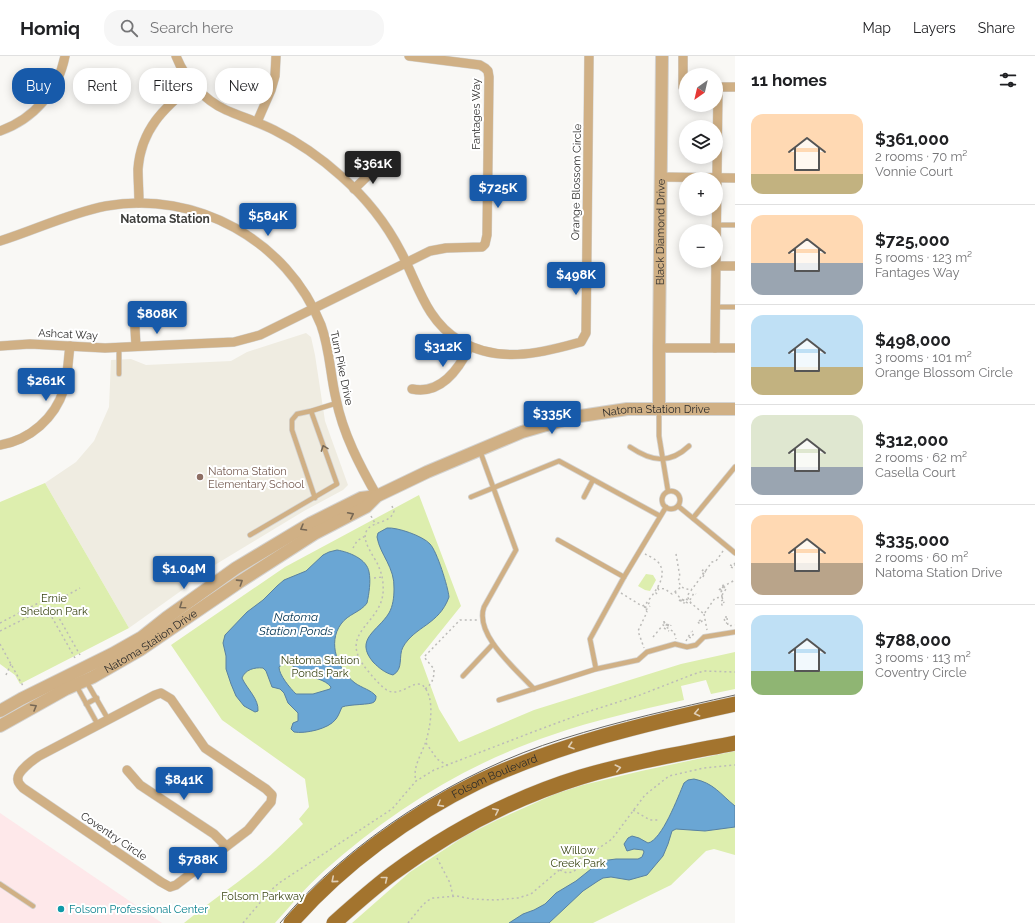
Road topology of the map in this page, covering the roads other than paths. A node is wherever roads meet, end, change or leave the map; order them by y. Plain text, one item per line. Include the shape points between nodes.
1 (65, 56) edge
2 (176, 56) edge
3 (276, 56) edge
4 (409, 56) edge
5 (589, 56) edge
6 (662, 56) edge
7 (683, 56) edge
8 (182, 68) edge
9 (683, 68) edge
10 (723, 87) edge
11 (735, 87) edge
12 (207, 97) edge
13 (170, 104) edge
14 (717, 112) edge
15 (258, 122) junction
16 (0, 131) edge
17 (378, 166) dead end
18 (717, 172) edge
19 (661, 177) junction
20 (679, 177) edge
21 (723, 178) edge
22 (735, 178) edge
23 (354, 189) junction
24 (139, 203) junction
25 (723, 225) edge
26 (735, 225) edge
27 (0, 241) edge
28 (406, 264) junction
29 (723, 266) edge
30 (735, 266) edge
31 (716, 268) edge
32 (716, 307) junction
33 (735, 307) edge
34 (313, 309) junction
35 (134, 311) dead end
36 (0, 346) edge
37 (70, 346) junction
38 (136, 346) junction
39 (470, 346) junction
40 (119, 347) junction
41 (659, 348) junction
42 (715, 348) junction
43 (735, 348) edge
44 (119, 374) dead end
45 (412, 389) dead end
46 (337, 403) junction
47 (659, 408) junction
48 (735, 409) edge
49 (311, 411) junction
50 (0, 445) edge
51 (688, 446) dead end
52 (630, 447) dead end
53 (480, 451) junction
54 (664, 460) junction
55 (735, 467) edge
56 (593, 480) junction
57 (494, 488) junction
58 (668, 491) junction
59 (376, 496) junction
60 (471, 497) dead end
61 (584, 497) dead end
62 (315, 498) junction
63 (678, 506) junction
64 (666, 507) junction
65 (660, 516) junction
66 (693, 518) junction
67 (250, 535) dead end
68 (558, 540) dead end
69 (735, 553) edge
70 (624, 577) junction
71 (735, 632) edge
72 (493, 644) junction
73 (596, 669) junction
74 (464, 676) dead end
75 (78, 677) junction
76 (534, 689) junction
77 (97, 698) junction
78 (499, 700) dead end
79 (86, 704) junction
80 (735, 704) edge
81 (0, 711) edge
82 (108, 719) junction
83 (98, 724) junction
84 (0, 726) edge
85 (735, 743) edge
86 (127, 770) dead end
87 (226, 846) junction
88 (0, 884) edge
89 (33, 906) dead end
90 (291, 923) edge
91 (334, 923) edge

1 - 16 street via 57,82 46,99 27,117
2 - 8 street, Orange Blossom Circle
3 - 15 street via 275,76
4 - 28 street, Fantages Way via 475,64 488,71 488,235 482,247 438,249
5 - 39 street, Orange Blossom Circle via 584,338 581,342 567,346 517,355 490,353
6 - 19 street, Black Diamond Drive
7 - 9 street
10 - 11 street
12 - 15 street, Orange Blossom Circle via 220,106
13 - 24 street via 160,113 142,148 138,168
14 - 18 street
15 - 23 street, Orange Blossom Circle via 310,151
17 - 23 street
19 - 20 street
19 - 41 street, Black Diamond Drive
21 - 22 street
23 - 28 street, Orange Blossom Circle via 392,236
24 - 27 street, Turn Pike Drive via 86,211
24 - 34 street, Turn Pike Drive via 198,211 246,234 263,246 286,269
25 - 26 lane
28 - 34 street, Fantages Way
28 - 39 street, Orange Blossom Circle via 433,317 447,332
29 - 30 street
31 - 32 street
32 - 33 lane
32 - 42 street
34 - 38 street, Ashcat Way via 260,335 234,342
34 - 46 street, Turn Pike Drive via 327,345
35 - 38 street
36 - 37 street, Ashcat Way
37 - 40 street, Ashcat Way
37 - 50 street via 64,390 52,412 28,435
38 - 40 street, Ashcat Way
39 - 45 street via 464,358 441,384 431,389
40 - 44 lane
41 - 42 street
41 - 47 street, Black Diamond Drive
42 - 43 street
46 - 49 lane
46 - 59 street, Turn Pike Drive via 347,437
47 - 48 street, Natoma Station Drive
47 - 53 street, Natoma Station Drive via 627,409 574,417 522,432
47 - 54 lane via 659,436
62 -> 49 lane via 337,484
49 - 62 lane via 297,414 292,420 292,430
51 - 54 lane via 676,456
52 - 54 lane via 650,458
53 - 57 lane
53 - 59 street, Natoma Station Drive
54 - 58 lane
55 - 66 lane
56 - 57 lane via 559,461
56 - 61 lane
56 - 65 lane
57 - 60 lane
57 - 72 lane via 516,550 484,607 483,621
58 - 63 lane via 676,492 680,496
58 - 64 lane via 662,498
59 - 75 street, Natoma Station Drive via 366,507 314,534 152,642 108,668
62 - 67 lane
63 - 64 lane via 672,509
63 - 66 lane
64 - 65 lane
65 - 70 lane
66 - 69 lane
68 - 70 lane
70 - 73 lane via 590,639
71 - 73 lane via 704,637 696,645 687,647 678,644 646,653 638,660
72 - 74 lane
72 - 76 lane
73 - 76 lane
75 - 77 lane
75 - 79 lane
75 - 81 street, Natoma Station Drive via 21,699
84 -> 75 street, Natoma Station Drive
76 - 78 lane
77 - 79 lane
77 - 82 lane
79 - 83 lane
80 -> 90 main road, Folsom Boulevard via 581,743 478,782 401,827 362,856 330,883
82 - 83 street, Coventry Circle
82 - 87 street, Coventry Circle via 155,695 164,694 173,702 205,748 271,793 271,802 256,821
83 - 87 street, Coventry Circle via 33,760 20,774 18,780 23,788 167,886 176,885
91 -> 85 main road via 392,874 430,848 510,804 581,777
86 - 87 street via 140,785 214,834
88 - 89 lane

